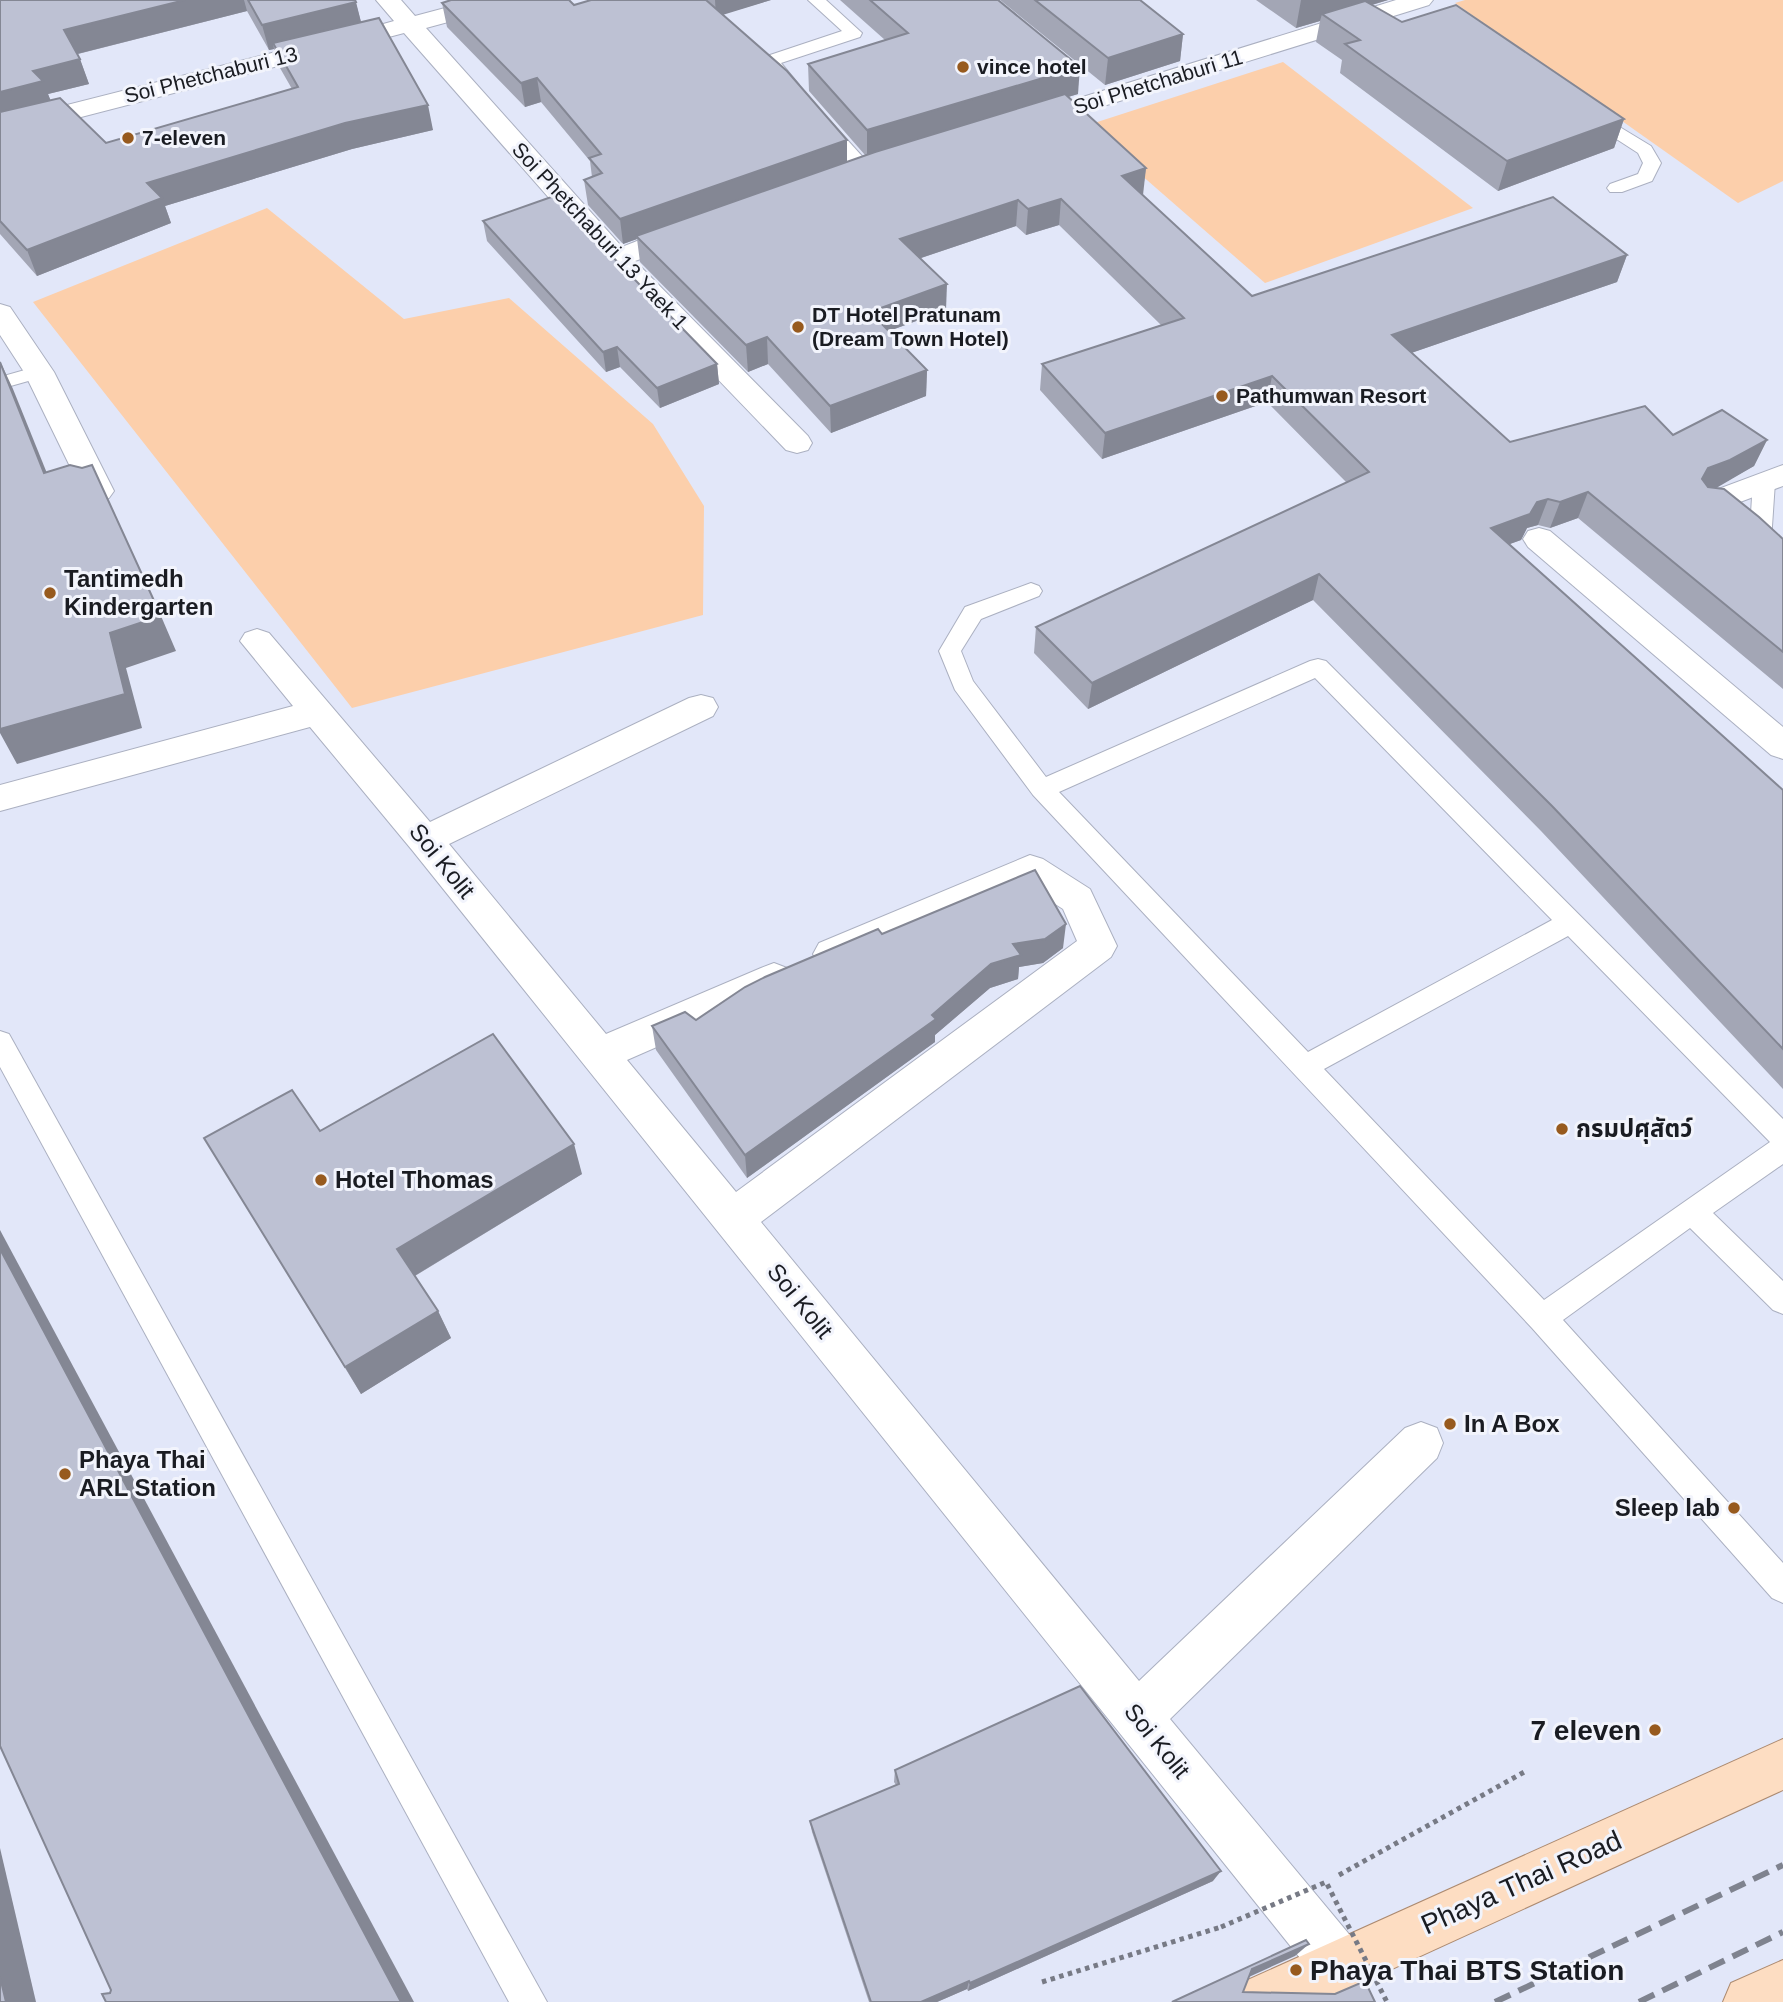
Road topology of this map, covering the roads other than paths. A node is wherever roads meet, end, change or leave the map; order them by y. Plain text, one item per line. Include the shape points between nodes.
1 (388, 0) edge
2 (503, 0) edge
3 (816, 0) edge
4 (1422, 0) edge
5 (1360, 20) junction
6 (408, 25) junction
7 (1383, 36) edge
8 (1083, 83) dead end
9 (1103, 99) junction
10 (1577, 106) edge
11 (0, 130) edge
12 (997, 131) edge
13 (891, 162) edge
14 (865, 170) junction
15 (839, 179) edge
16 (1616, 188) dead end
17 (708, 226) edge
18 (617, 258) junction
19 (0, 313) edge
20 (39, 372) junction
21 (0, 383) edge
22 (797, 443) dead end
23 (1774, 478) edge
24 (98, 491) edge
25 (1707, 504) edge
26 (1539, 539) edge
27 (1783, 562) edge
28 (1031, 591) dead end
29 (257, 641) dead end
30 (701, 707) dead end
31 (317, 712) junction
32 (1783, 746) edge
33 (1042, 789) junction
34 (0, 798) edge
35 (425, 840) junction
36 (1569, 923) junction
37 (0, 1042) edge
38 (599, 1055) junction
39 (1304, 1067) junction
40 (1783, 1137) edge
41 (1783, 1149) edge
42 (1692, 1211) junction
43 (734, 1219) junction
44 (1783, 1301) edge
45 (1542, 1318) junction
46 (1420, 1443) dead end
47 (1783, 1587) edge
48 (1137, 1717) junction
49 (1783, 1764) edge
50 (1339, 1964) junction
51 (1783, 1986) edge
52 (529, 2002) edge
53 (1260, 2002) edge
54 (1750, 2002) edge

1 - 6 street, Soi Phetchaburi 13 Yaek 1
2 - 6 street, Soi Phetchaburi 13
3 - 14 lane via 854,33 770,61
4 - 5 street, Soi Phetchaburi 11
5 - 7 lane
5 - 9 street, Soi Phetchaburi 11
6 - 11 street, Soi Phetchaburi 13
6 - 18 street, Soi Phetchaburi 13 Yaek 1
8 - 9 street
9 - 12 street, Soi Phetchaburi 11
10 - 16 lane via 1645,150 1652,163 1646,177
13 - 14 street
14 - 15 street
17 - 18 street
18 - 22 street, Soi Phetchaburi 13 Yaek 1
19 - 20 street
20 - 21 lane
20 - 24 street
23 - 25 street
23 - 27 lane via 1760,544
26 - 32 street
28 - 33 lane via 973,613 950,651 963,684
29 - 31 street, Soi Kolit
30 - 35 street
31 - 34 street
31 - 35 street, Soi Kolit
33 - 36 lane via 1318,667
33 - 39 lane
35 - 38 street, Soi Kolit
36 - 39 lane
36 - 40 lane
37 - 52 lane
38 - 43 street, Soi Kolit
38 - 43 street via 1030,869 1077,899 1098,946
39 - 45 lane
41 - 42 lane
42 - 44 lane
42 - 45 lane
43 - 48 street, Soi Kolit
45 - 47 lane
46 - 48 street
48 - 50 street, Soi Kolit
49 - 50 main road, Phaya Thai Road
50 - 53 main road, Phaya Thai Road
51 - 54 main road

